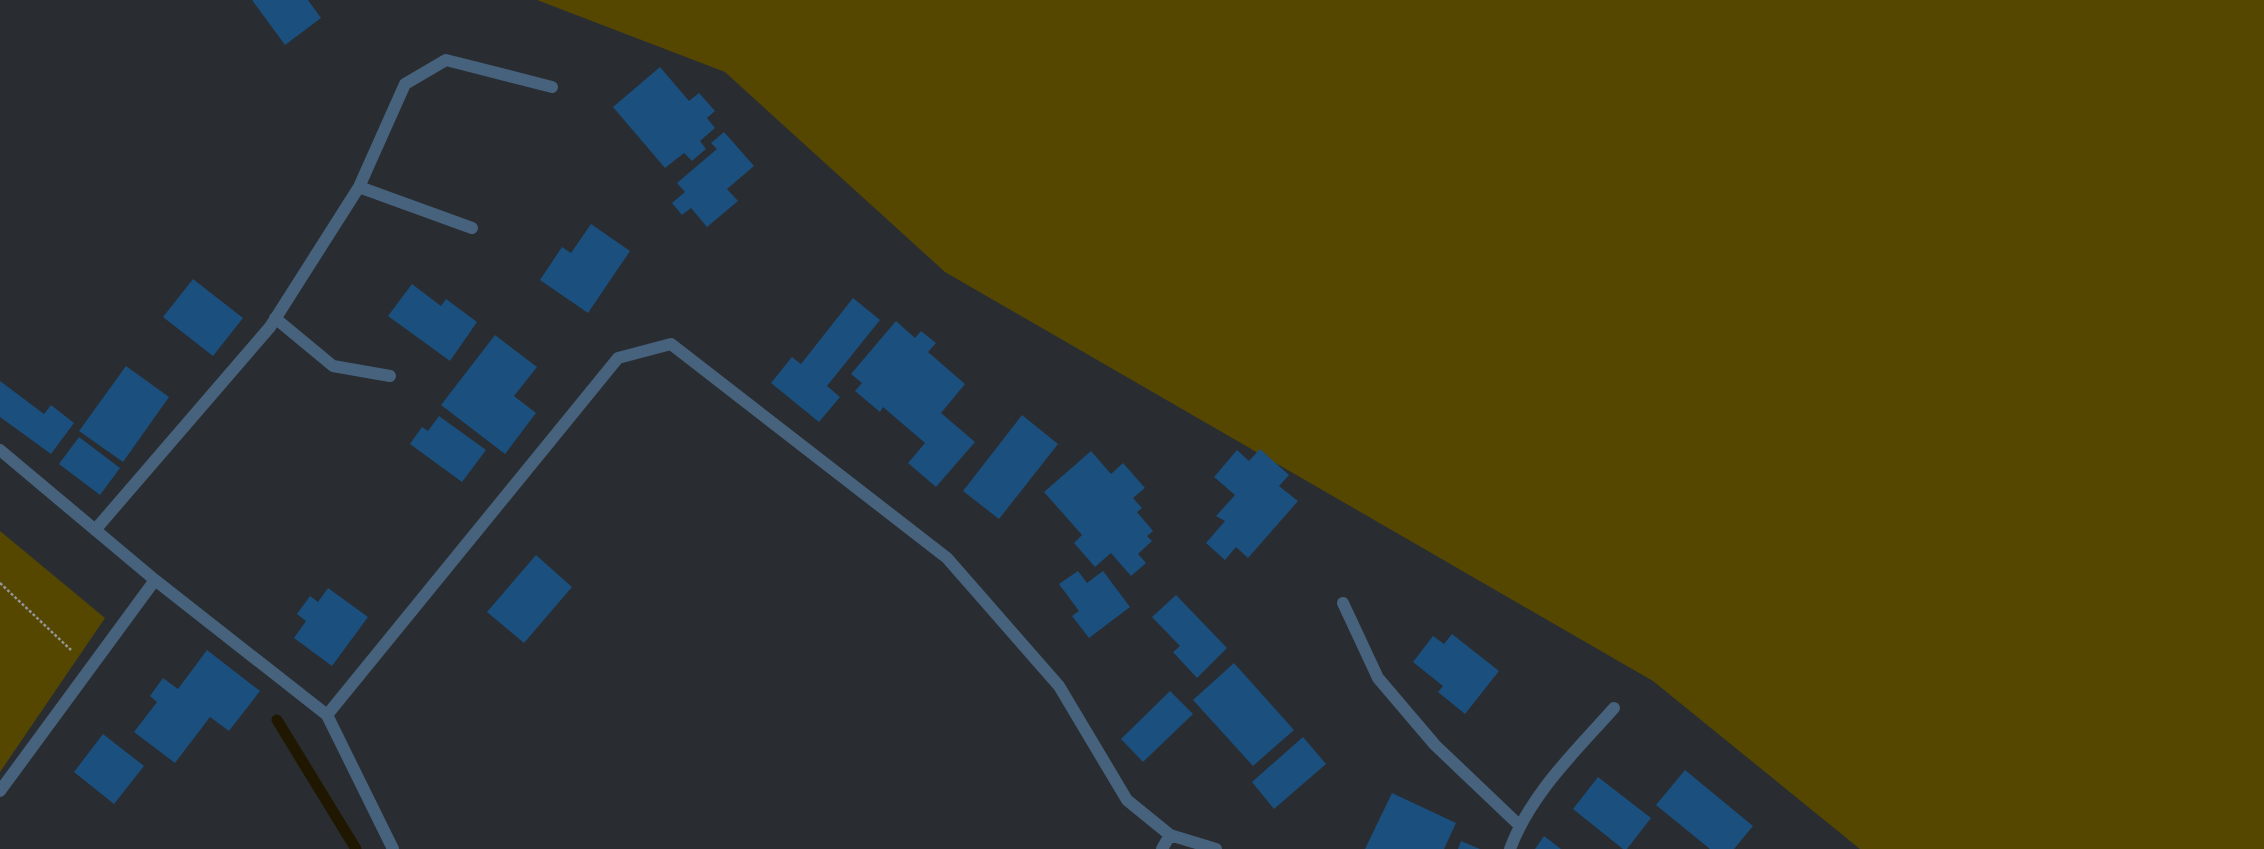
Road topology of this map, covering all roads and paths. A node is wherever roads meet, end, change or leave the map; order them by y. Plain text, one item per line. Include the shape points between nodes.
1 (552, 87) dead end
2 (359, 187) junction
3 (472, 228) dead end
4 (275, 318) junction
5 (390, 376) dead end
6 (0, 450) edge
7 (95, 530) junction
8 (155, 580) junction
9 (0, 583) edge
10 (1343, 603) dead end
11 (90, 668) junction
12 (1614, 708) dead end
13 (327, 715) junction
14 (0, 791) edge
15 (1519, 825) junction
16 (1170, 835) junction
17 (393, 849) edge
18 (1162, 849) edge
19 (1216, 849) edge
20 (1510, 849) edge

1 - 2 street via 446,60 405,84
2 - 3 street
2 - 4 street
4 - 5 street via 333,366
4 - 7 street via 270,327
6 - 7 street
7 - 8 street
8 - 11 street
8 - 13 street
9 - 11 path
10 - 15 street via 1378,678 1435,745
11 - 14 street
12 - 15 street via 1545,786
13 - 16 street via 618,358 671,344 947,558 1059,686 1127,800
13 - 17 street
15 - 20 street
16 - 18 street
16 - 19 street

